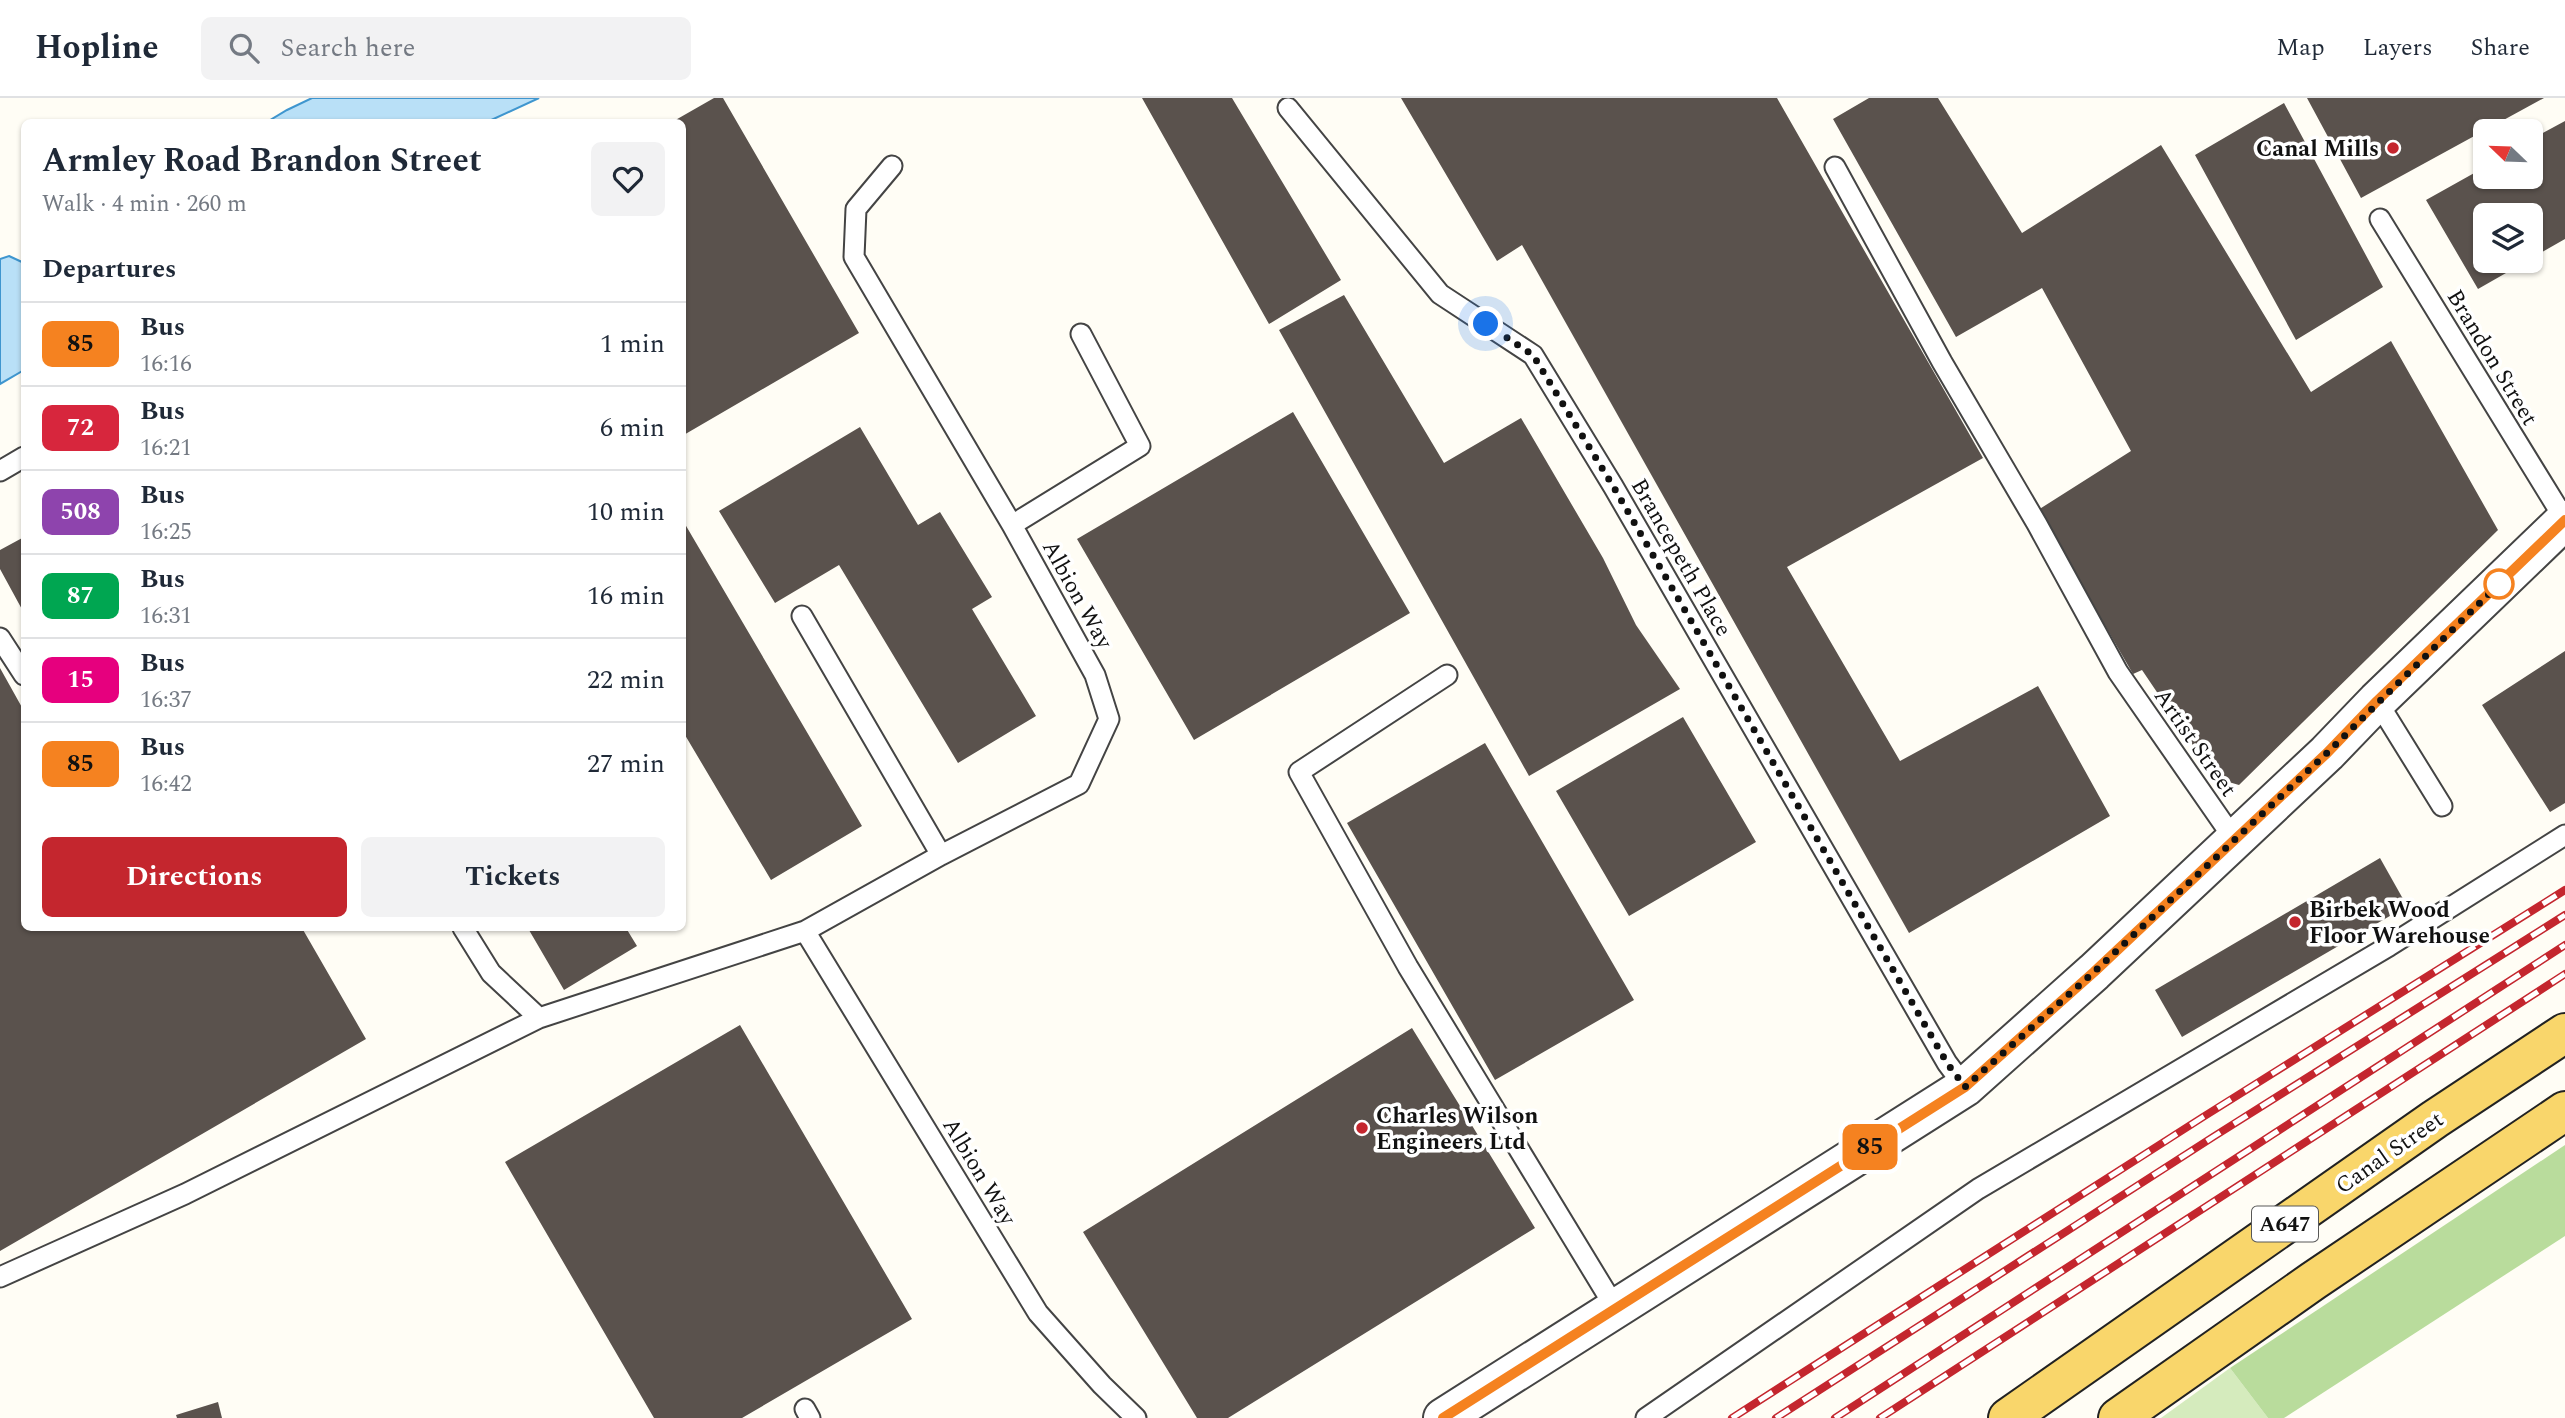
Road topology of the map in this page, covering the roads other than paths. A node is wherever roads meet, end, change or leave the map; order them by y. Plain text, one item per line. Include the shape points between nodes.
1 (1288, 108) dead end
2 (892, 166) dead end
3 (1835, 167) dead end
4 (2380, 219) dead end
5 (1081, 334) dead end
6 (21, 459) edge
7 (0, 471) edge
8 (2565, 520) edge
9 (1012, 525) junction
10 (802, 616) dead end
11 (0, 638) edge
12 (21, 670) edge
13 (1447, 675) dead end
14 (2377, 701) junction
15 (2442, 806) dead end
16 (2565, 835) edge
17 (2234, 839) junction
18 (942, 855) junction
19 (465, 931) edge
20 (805, 931) junction
21 (539, 1018) junction
22 (2565, 1033) edge
23 (1965, 1087) junction
24 (2565, 1111) edge
25 (0, 1277) edge
26 (1616, 1309) junction
27 (1136, 1418) edge
28 (1443, 1418) edge
29 (1646, 1418) edge
30 (2008, 1418) edge
31 (2118, 1418) edge

1 - 23 lane, Brancepeth Place via 1440,294 1533,355
2 - 9 lane, Albion Way via 856,209 853,257
3 - 17 lane, Artist Street via 2118,672
4 - 8 lane, Brandon Street
5 - 9 lane via 1140,446
6 - 7 lane
8 - 14 street
9 - 18 lane, Albion Way via 1095,675 1109,719 1079,785
10 - 18 lane
11 - 12 lane
13 - 26 lane via 1299,772 1408,967
14 - 15 lane
14 - 17 street
16 - 29 lane via 2389,946 1978,1189
17 - 23 street
18 - 20 lane, Albion Way
19 - 21 lane via 491,973
20 - 21 lane, Albion Way
20 - 27 lane, Albion Way via 1038,1313
21 - 25 lane, Albion Way via 186,1194
22 - 30 main road, Canal Street / A647
23 - 26 street
24 - 31 main road, A647
26 - 28 street

